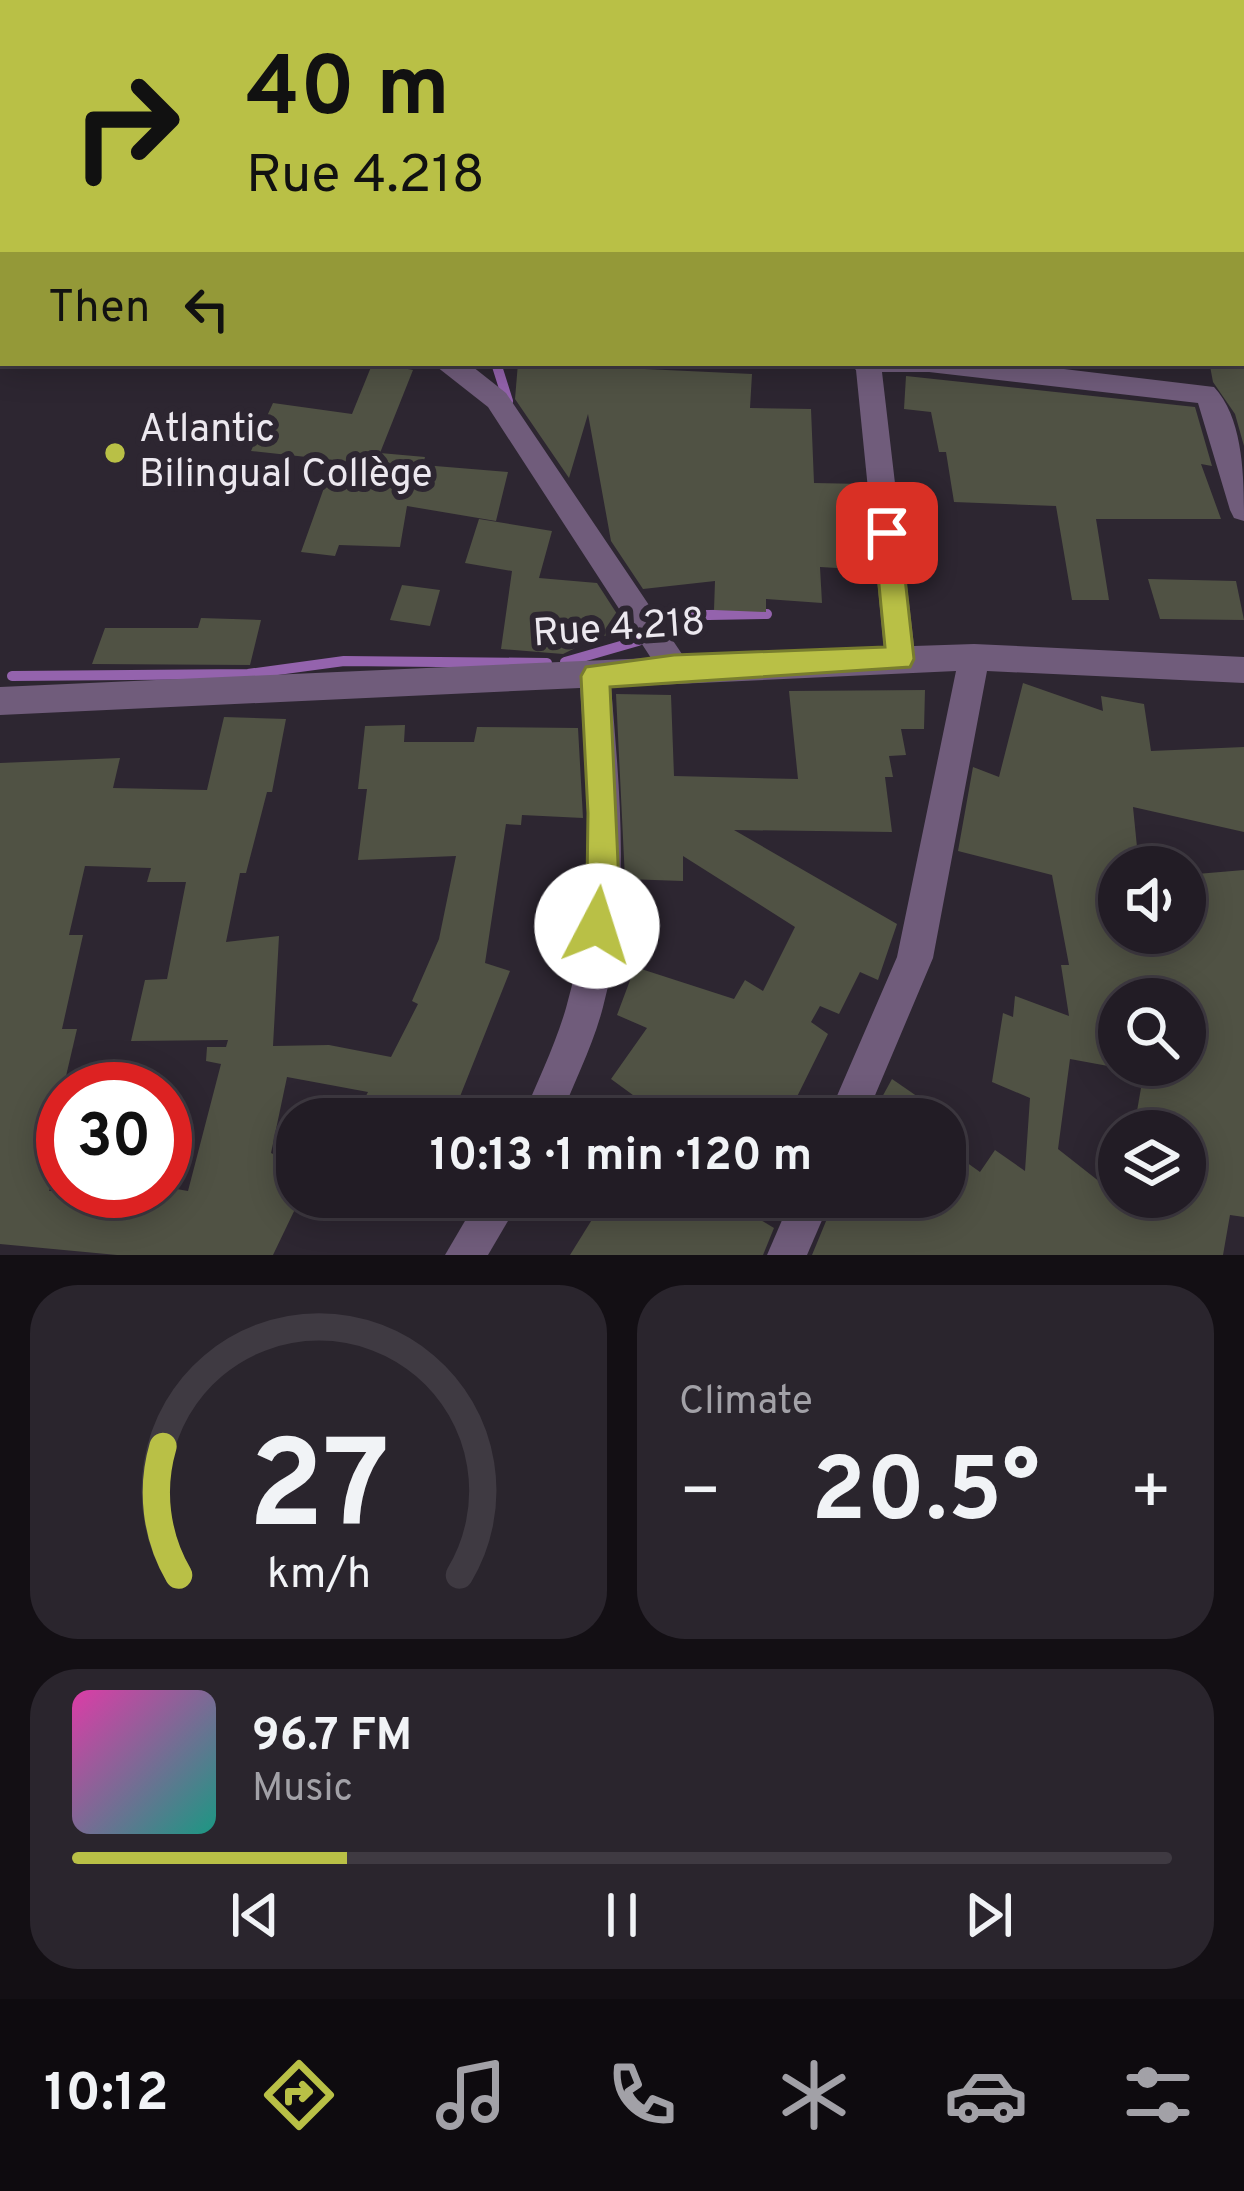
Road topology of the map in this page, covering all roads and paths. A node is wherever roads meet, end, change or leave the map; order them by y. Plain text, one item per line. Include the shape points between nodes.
1 (865, 366) edge
2 (956, 366) edge
3 (465, 367) edge
4 (1242, 497) edge
5 (974, 657) junction
6 (900, 659) junction
7 (674, 667) junction
8 (1244, 670) edge
9 (596, 676) junction
10 (0, 701) edge
11 (549, 1098) edge
12 (855, 1098) edge
13 (489, 1218) edge
14 (803, 1218) edge
15 (465, 1255) edge
16 (787, 1255) edge

1 - 6 street
2 - 4 street via 1205,394
3 - 7 street via 497,400
5 - 6 street, Rue 4.218
5 - 8 street, Rue 4.218
5 - 12 street via 915,958
6 - 7 street, Rue 4.218
7 - 9 street, Rue 4.218
9 - 10 street, Rue 4.218
9 - 11 street via 603,885 586,1006
13 - 15 street
14 - 16 street

